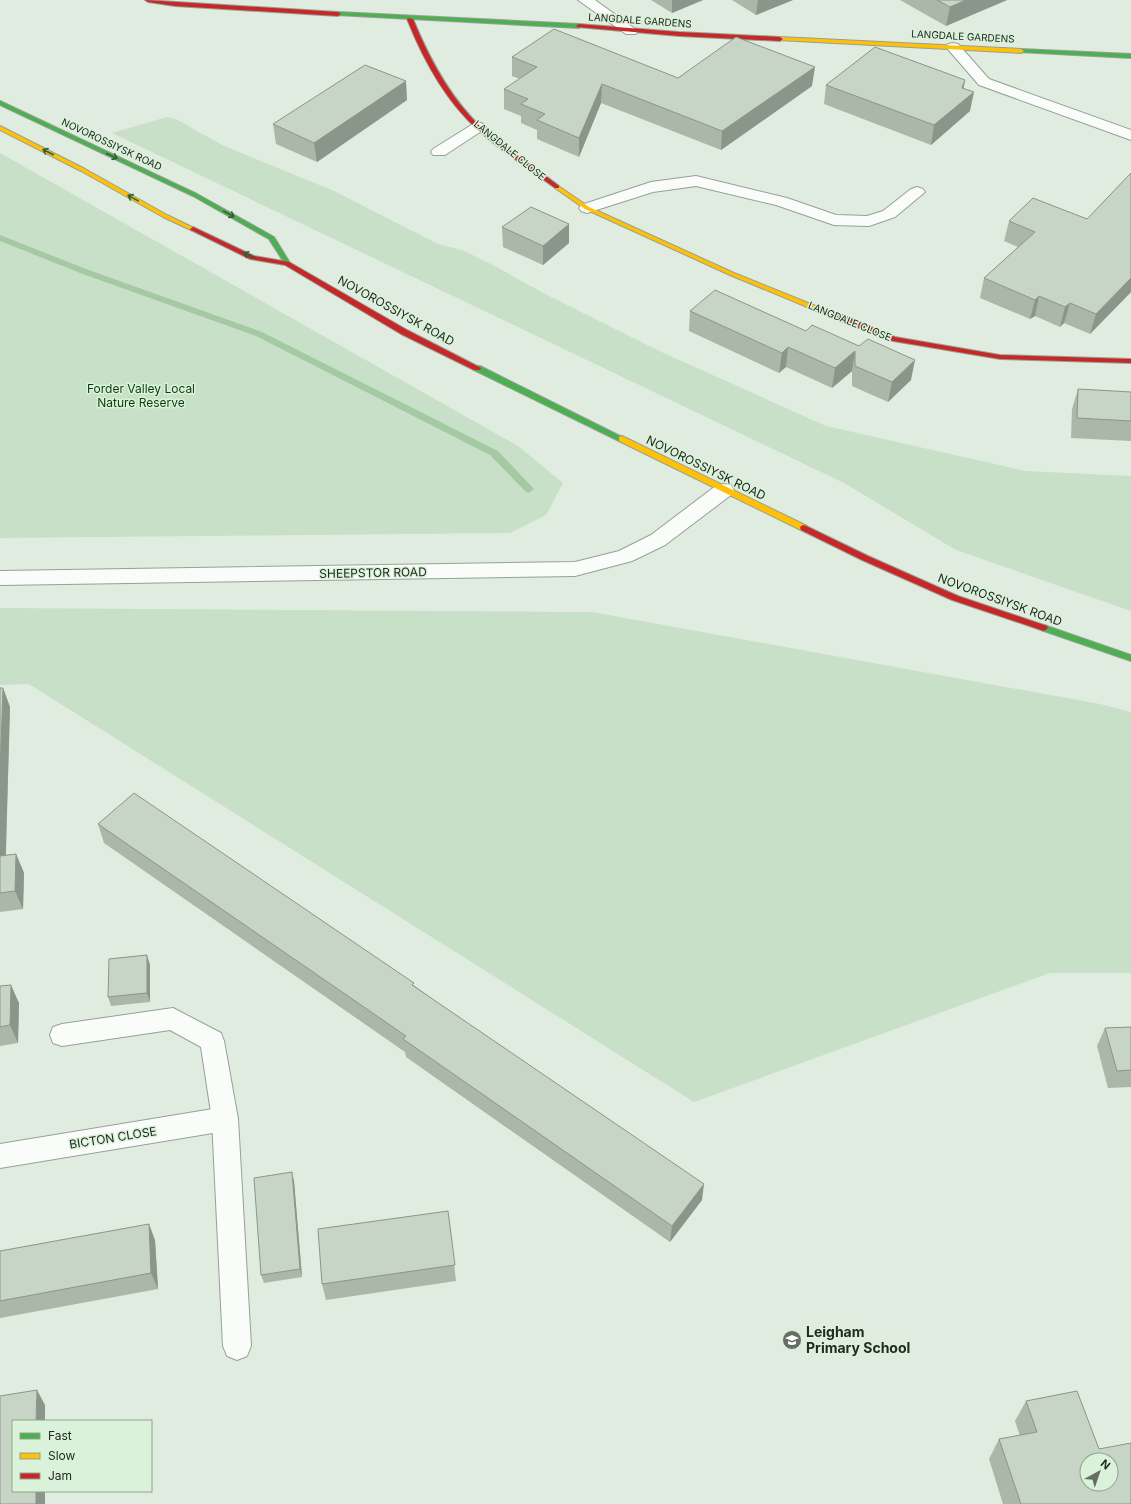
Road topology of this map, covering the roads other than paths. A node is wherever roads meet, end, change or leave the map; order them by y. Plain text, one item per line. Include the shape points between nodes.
1 (148, 0) edge
2 (585, 0) edge
3 (173, 2) edge
4 (410, 19) junction
5 (631, 31) junction
6 (953, 47) junction
7 (1131, 56) edge
8 (0, 103) edge
9 (478, 127) junction
10 (0, 128) edge
11 (1131, 135) edge
12 (439, 152) dead end
13 (917, 192) dead end
14 (587, 208) junction
15 (287, 263) junction
16 (1131, 361) edge
17 (724, 490) junction
18 (0, 578) edge
19 (1131, 658) edge
20 (62, 1035) dead end
21 (225, 1119) junction
22 (0, 1156) edge
23 (238, 1346) dead end

1 - 3 street, LANGDALE GARDENS
2 - 5 street
3 - 4 street, LANGDALE GARDENS
4 - 5 street, LANGDALE GARDENS via 546,23
4 - 9 street, LANGDALE CLOSE via 419,43 440,77
5 - 6 street, LANGDALE GARDENS
6 - 7 street, LANGDALE GARDENS
6 - 11 street via 984,82
8 -> 15 street, NOVOROSSIYSK ROAD via 195,195 272,238
9 - 12 street
9 - 14 street, LANGDALE CLOSE
15 -> 10 street, NOVOROSSIYSK ROAD via 252,258 165,216
13 - 14 street via 889,214 869,221 834,220 781,201 696,181 651,187
14 - 16 street, LANGDALE CLOSE via 732,274 893,339 1000,357
15 - 17 street, NOVOROSSIYSK ROAD via 404,332
17 - 18 street, SHEEPSTOR ROAD via 658,540 625,556 575,569
17 - 19 street, NOVOROSSIYSK ROAD via 955,598
20 - 21 street via 173,1019 212,1041
21 - 22 street, BICTON CLOSE
21 - 23 street

